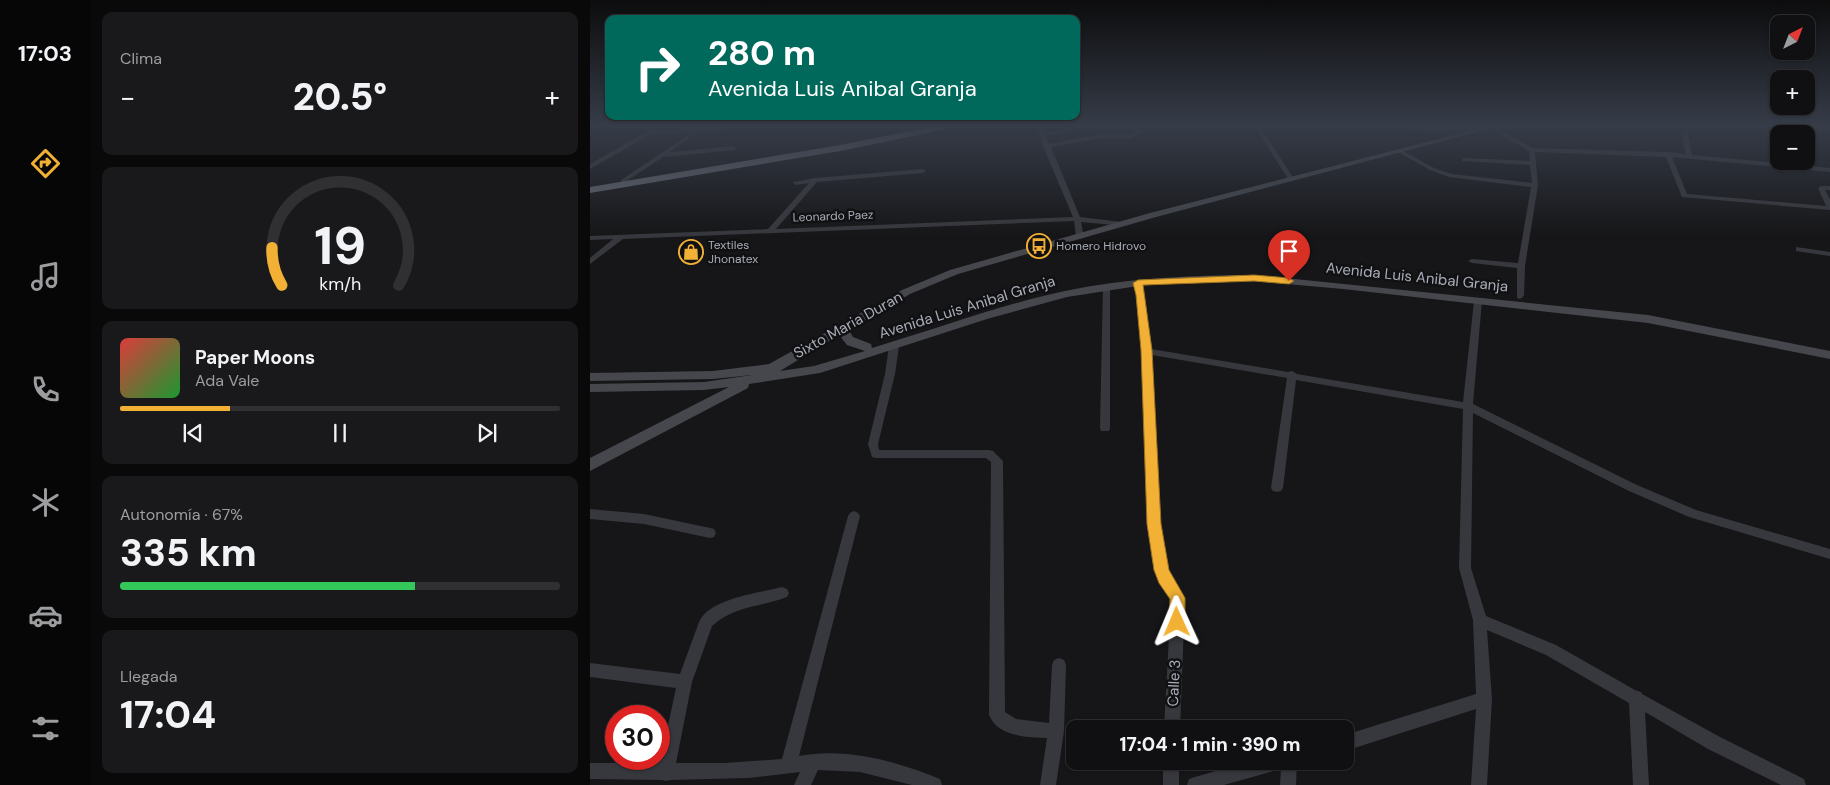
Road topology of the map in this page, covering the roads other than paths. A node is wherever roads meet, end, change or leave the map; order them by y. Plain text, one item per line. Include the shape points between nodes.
1 (649, 163) edge
2 (733, 163) edge
3 (749, 163) edge
4 (1053, 163) edge
5 (1280, 163) edge
6 (1354, 163) edge
7 (1420, 163) edge
8 (1525, 163) edge
9 (1533, 163) joint
10 (1671, 163) edge
11 (1756, 163) edge
12 (1830, 170) edge
13 (923, 171) dead end
14 (1290, 179) junction
15 (815, 180) junction
16 (623, 181) junction
17 (796, 183) dead end
18 (1535, 186) junction
19 (590, 188) edge
20 (1830, 188) edge
21 (1830, 207) edge
22 (1077, 219) junction
23 (1122, 224) junction
24 (772, 230) junction
25 (622, 236) junction
26 (1080, 237) junction
27 (590, 238) edge
28 (1799, 249) dead end
29 (1830, 254) edge
30 (1472, 261) dead end
31 (590, 262) edge
32 (1521, 266) junction
33 (1138, 283) junction
34 (1106, 288) junction
35 (1520, 296) junction
36 (1478, 301) junction
37 (843, 329) junction
38 (894, 346) junction
39 (1830, 346) edge
40 (867, 347) junction
41 (1147, 350) junction
42 (1830, 355) edge
43 (772, 368) junction
44 (1292, 374) junction
45 (590, 377) edge
46 (752, 380) junction
47 (590, 388) edge
48 (1468, 406) junction
49 (1105, 428) dead end
50 (590, 465) edge
51 (1277, 488) dead end
52 (590, 514) edge
53 (854, 516) dead end
54 (710, 533) dead end
55 (1830, 554) edge
56 (782, 594) dead end
57 (1480, 620) junction
58 (1059, 665) dead end
59 (590, 670) edge
60 (684, 682) junction
61 (1636, 698) junction
62 (1484, 699) junction
63 (1172, 720) edge
64 (1056, 732) junction
65 (1354, 740) edge
66 (813, 762) junction
67 (788, 766) junction
68 (1171, 770) edge
69 (1248, 770) edge
70 (1289, 770) edge
71 (590, 771) edge
72 (666, 773) junction
73 (802, 785) edge
74 (934, 785) edge
75 (1048, 785) edge
76 (1171, 785) edge
77 (1195, 785) edge
78 (1288, 785) edge
79 (1479, 785) edge
80 (1641, 785) edge
81 (1798, 785) edge

1 - 16 street
2 - 16 highway
3 - 19 highway
4 - 22 street
5 - 14 street
6 - 14 main road, Sixto Maria Duran
7 - 18 street via 1451,176
8 - 9 street
9 - 18 street
10 - 21 street via 1684,196
11 - 12 street
13 - 15 street
14 - 23 main road, Sixto Maria Duran
15 - 17 street
15 - 24 street
16 - 19 highway
18 - 32 street
20 - 21 street via 1821,188
22 - 23 street, Leonardo Paez
22 - 24 street, Leonardo Paez
22 - 26 street
23 - 26 main road, Sixto Maria Duran
24 - 25 street, Leonardo Paez
25 - 27 street, Leonardo Paez
25 - 31 street
26 - 37 main road, Sixto Maria Duran via 1040,246 928,282
28 - 29 street
30 - 32 street
32 - 35 street
33 - 34 main road, Avenida Luis Anibal Granja
33 - 36 main road, Avenida Luis Anibal Granja via 1254,278
33 - 41 street, Calle 3
34 - 38 main road, Avenida Luis Anibal Granja via 1066,294 983,316
34 - 49 street
35 - 39 main road, Avenida Luis Anibal Granja via 1651,310
35 - 40 main road, Avenida Luis Anibal Granja via 1256,270 1149,273 1049,289 978,309
36 - 42 main road, Avenida Luis Anibal Granja via 1648,319
36 - 48 street
37 - 40 main road via 852,344
37 - 43 main road, Sixto Maria Duran
38 - 46 main road, Avenida Luis Anibal Granja via 815,370
38 - 64 street via 874,450 876,454 889,455 989,454 997,460 997,715 1000,721 1011,726
40 - 43 main road, Avenida Luis Anibal Granja via 817,361
41 - 44 street
41 - 63 street, Calle 3 via 1154,524 1161,570 1178,598
43 - 45 main road, Avenida Luis Anibal Granja via 713,375
43 - 46 main road, Sixto Maria Duran
44 - 48 street
44 - 51 street
46 - 47 main road, Avenida Luis Anibal Granja via 704,386
46 - 50 main road, Sixto Maria Duran
48 - 55 street via 1633,488 1693,514
48 - 57 street via 1464,568
52 - 54 street via 644,519
53 - 67 street
56 - 60 street via 722,609 712,615 706,622
57 - 61 street via 1551,650
57 - 62 street
58 - 64 street
59 - 60 street
60 - 72 street
61 - 80 street
61 - 81 street via 1714,743
62 - 65 street
62 - 79 street
64 - 75 street
66 - 67 street
66 - 73 street
66 - 74 street via 836,761 874,766
67 - 72 street
68 - 76 street
69 - 77 street
70 - 78 street
71 - 72 street

